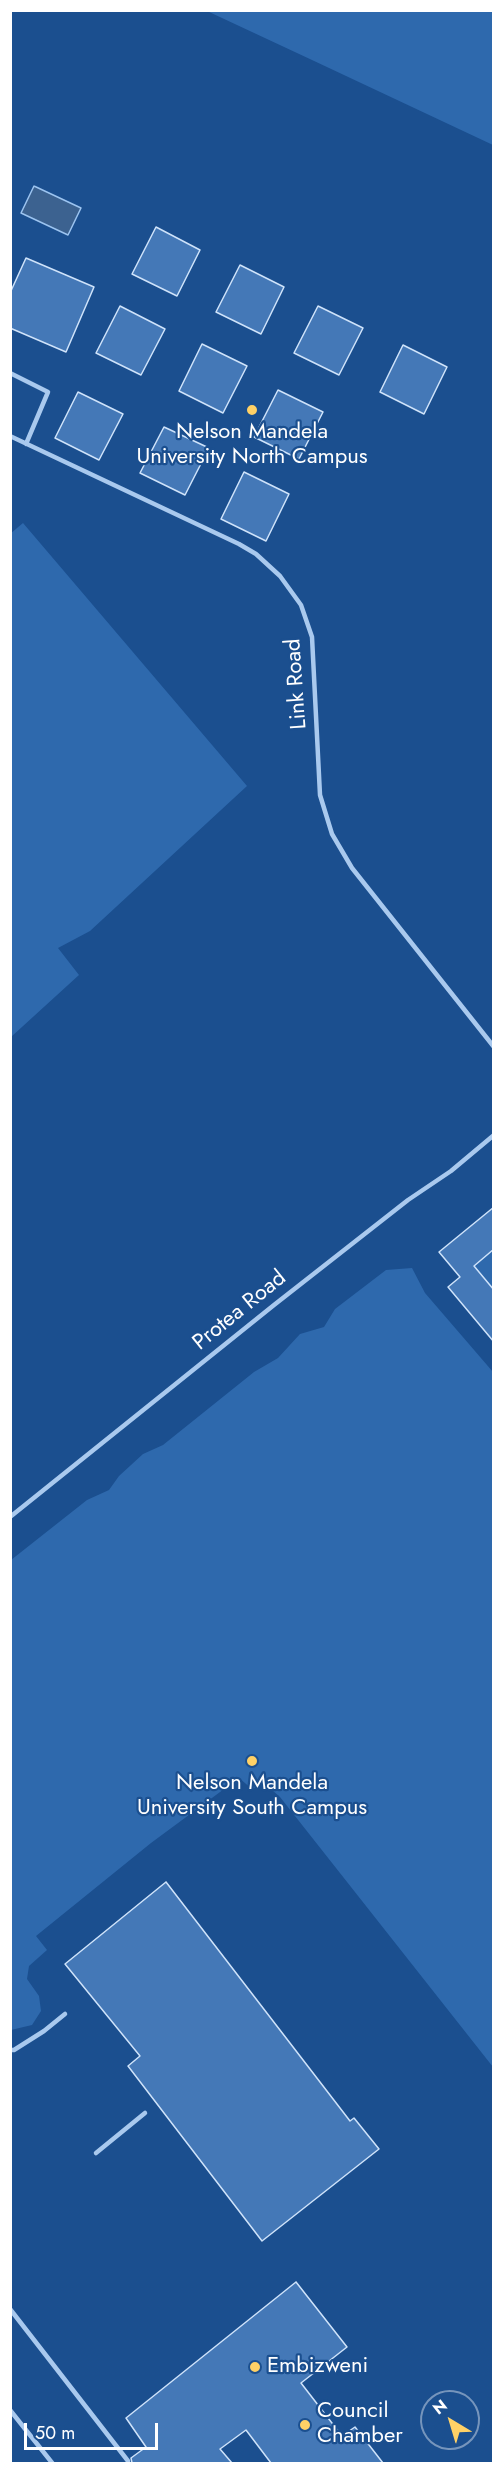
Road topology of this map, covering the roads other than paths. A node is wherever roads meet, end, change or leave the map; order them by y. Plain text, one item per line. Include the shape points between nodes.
1 (10, 373) edge
2 (10, 436) edge
3 (26, 444) junction
4 (494, 1047) edge
5 (494, 1135) edge
6 (10, 1517) edge
7 (65, 2014) dead end
8 (10, 2050) edge
9 (145, 2113) dead end
10 (96, 2152) dead end
11 (10, 2308) edge
12 (10, 2409) edge
13 (128, 2461) dead end
14 (53, 2463) edge

1 - 3 lane via 48,392
2 - 3 lane, Link Road
3 - 4 lane, Link Road via 239,544 268,564 292,591 312,637 320,795 332,834 352,868
5 - 6 lane, Protea Road
7 - 8 lane
9 - 10 lane
11 - 13 lane
12 - 14 lane

